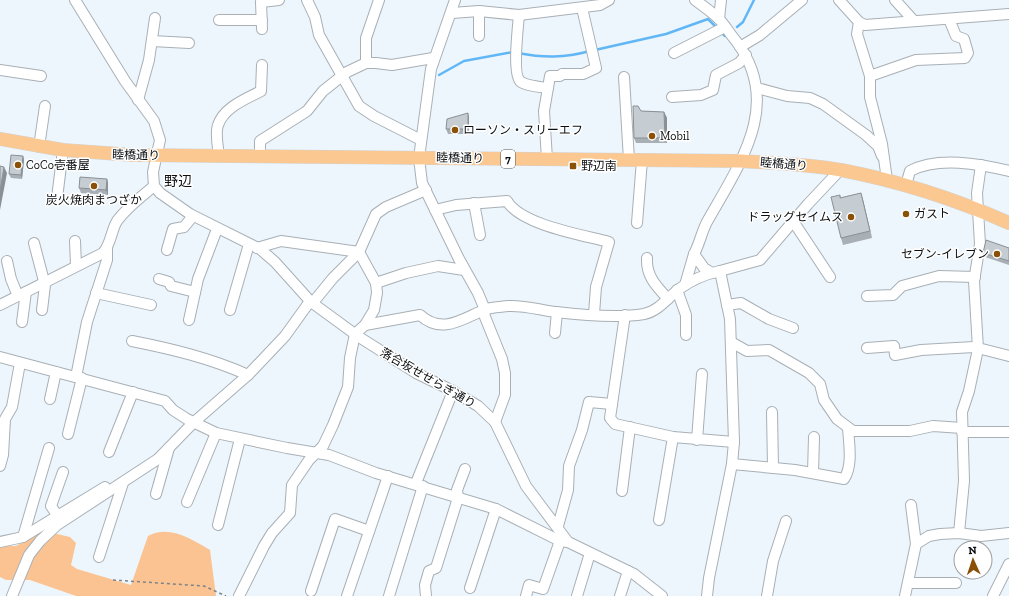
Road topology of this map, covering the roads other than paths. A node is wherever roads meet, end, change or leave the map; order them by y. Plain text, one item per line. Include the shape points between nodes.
1 (75, 0) edge
2 (279, 0) edge
3 (307, 0) edge
4 (379, 0) edge
5 (455, 0) edge
6 (609, 0) edge
7 (695, 0) edge
8 (721, 0) edge
9 (802, 0) edge
10 (839, 0) edge
11 (895, 0) edge
12 (582, 8) junction
13 (479, 11) junction
14 (452, 13) junction
15 (1009, 14) edge
16 (519, 15) junction
17 (155, 18) dead end
18 (949, 19) junction
19 (219, 20) dead end
20 (914, 21) junction
21 (859, 22) junction
22 (721, 26) junction
23 (480, 36) dead end
24 (152, 42) junction
25 (189, 43) dead end
26 (743, 51) junction
27 (674, 53) dead end
28 (434, 58) junction
29 (366, 63) junction
30 (262, 65) dead end
31 (0, 70) edge
32 (41, 76) dead end
33 (341, 76) junction
34 (870, 76) junction
35 (624, 77) dead end
36 (757, 88) junction
37 (548, 90) junction
38 (672, 97) dead end
39 (138, 100) junction
40 (45, 106) dead end
41 (0, 139) edge
42 (421, 140) junction
43 (39, 147) junction
44 (63, 150) junction
45 (156, 156) junction
46 (219, 156) junction
47 (882, 156) junction
48 (260, 157) junction
49 (418, 158) junction
50 (547, 159) junction
51 (629, 160) junction
52 (642, 160) junction
53 (741, 161) junction
54 (981, 164) junction
55 (840, 170) junction
56 (1009, 171) edge
57 (887, 180) junction
58 (906, 185) junction
59 (154, 186) junction
60 (426, 190) junction
61 (57, 198) dead end
62 (474, 203) junction
63 (977, 209) junction
64 (435, 210) junction
65 (193, 216) junction
66 (793, 221) junction
67 (637, 223) dead end
68 (1009, 223) edge
69 (217, 228) junction
70 (480, 235) dead end
71 (75, 241) dead end
72 (34, 243) dead end
73 (253, 246) junction
74 (107, 248) junction
75 (167, 250) dead end
76 (359, 252) junction
77 (694, 254) junction
78 (647, 258) dead end
79 (7, 261) dead end
80 (76, 265) junction
81 (464, 270) junction
82 (716, 272) junction
83 (830, 277) dead end
84 (975, 277) junction
85 (159, 279) dead end
86 (45, 281) junction
87 (376, 283) junction
88 (681, 288) junction
89 (195, 292) junction
90 (96, 293) junction
91 (22, 294) junction
92 (867, 296) dead end
93 (668, 299) junction
94 (311, 302) junction
95 (0, 305) edge
96 (151, 305) dead end
97 (727, 305) junction
98 (42, 310) dead end
99 (230, 310) dead end
100 (484, 310) junction
101 (557, 312) junction
102 (594, 314) junction
103 (625, 315) junction
104 (189, 320) dead end
105 (22, 322) dead end
106 (365, 325) junction
107 (793, 328) dead end
108 (555, 333) dead end
109 (355, 334) junction
110 (686, 336) dead end
111 (132, 341) dead end
112 (731, 342) junction
113 (867, 348) dead end
114 (978, 349) junction
115 (1009, 356) edge
116 (0, 357) edge
117 (20, 363) junction
118 (56, 372) junction
119 (702, 374) dead end
120 (248, 375) junction
121 (79, 378) junction
122 (453, 390) junction
123 (132, 392) junction
124 (50, 400) dead end
125 (612, 404) junction
126 (772, 412) dead end
127 (495, 422) junction
128 (193, 423) junction
129 (630, 427) junction
130 (848, 428) junction
131 (962, 430) junction
132 (1009, 432) edge
133 (216, 433) junction
134 (68, 434) dead end
135 (673, 437) junction
136 (814, 437) dead end
137 (240, 439) junction
138 (697, 440) junction
139 (734, 442) junction
140 (49, 448) dead end
141 (169, 448) junction
142 (109, 452) dead end
143 (318, 454) junction
144 (158, 459) junction
145 (732, 464) junction
146 (0, 466) edge
147 (773, 468) junction
148 (465, 469) dead end
149 (63, 472) dead end
150 (813, 473) junction
151 (388, 476) junction
152 (123, 483) junction
153 (420, 485) junction
154 (622, 491) dead end
155 (156, 494) dead end
156 (458, 498) junction
157 (187, 502) dead end
158 (911, 505) dead end
159 (496, 509) junction
160 (57, 516) junction
161 (659, 520) dead end
162 (786, 521) dead end
163 (218, 525) dead end
164 (558, 526) junction
165 (369, 531) junction
166 (959, 533) junction
167 (1009, 533) edge
168 (23, 537) junction
169 (564, 541) junction
170 (0, 542) edge
171 (916, 544) junction
172 (590, 553) junction
173 (99, 557) dead end
174 (1009, 564) edge
175 (628, 570) junction
176 (908, 583) junction
177 (956, 583) dead end
178 (470, 588) dead end
179 (311, 591) dead end
180 (426, 594) edge
181 (12, 596) edge
182 (238, 596) edge
183 (346, 596) edge
184 (389, 596) edge
185 (526, 596) edge
186 (577, 596) edge
187 (620, 596) edge
188 (662, 596) edge
189 (707, 596) edge
190 (767, 596) edge
191 (905, 596) edge
192 (994, 596) edge

1 - 39 street
2 - 19 street via 261,2 262,25
3 - 33 street via 315,17 319,35
4 - 29 street via 366,38
5 - 14 street
6 - 12 street via 600,6
7 - 22 street
8 - 22 street
9 - 26 street
10 - 21 street
11 - 20 street
12 - 16 street
12 - 37 street via 596,68 583,74 550,76
13 - 14 street
13 - 16 street
13 - 23 street
14 - 28 street
15 - 18 street
16 - 37 street via 515,68 518,78 521,82
17 - 24 street
18 - 20 street
18 - 34 street via 956,36 964,39 968,53 965,58 916,60
20 - 21 street via 865,25
21 - 34 street via 857,34
22 - 26 street
22 - 27 street
24 - 25 street
24 - 39 street
26 - 36 street
26 - 38 street via 739,63 716,75 712,90 701,95
28 - 29 street via 392,66
28 - 42 street
29 - 33 street
30 - 46 street via 261,91 236,104 222,116 218,126
31 - 32 street
33 - 42 street via 359,106
33 - 48 street via 323,91 307,111 260,141
34 - 47 street via 870,97 882,144
35 - 51 street
36 - 47 street via 788,96 810,98 823,104 866,135 878,146
36 - 53 street via 755,119
37 - 50 street via 544,111
39 - 45 street via 154,121 160,140
40 - 43 street
41 - 43 main road, 睦橋通り / 7
42 - 49 street
43 - 44 main road, 睦橋通り / 7
44 - 45 main road, 睦橋通り / 7
44 - 61 street
45 - 46 main road, 睦橋通り / 7
45 - 59 street
46 - 48 main road, 睦橋通り / 7
47 - 57 street
48 - 49 main road, 睦橋通り / 7
49 - 50 main road, 睦橋通り / 7
49 - 60 street via 422,183
50 - 51 main road, 睦橋通り / 7
51 - 52 main road, 睦橋通り / 7
52 - 53 main road, 睦橋通り / 7
52 - 67 street
53 - 55 main road, 睦橋通り / 7
53 - 77 street via 707,222
54 - 56 street
54 - 58 street via 918,166 910,171
54 - 63 street
55 - 57 main road, 睦橋通り / 7
55 - 66 street
57 - 58 main road, 睦橋通り / 7
58 - 63 main road, 睦橋通り / 7
59 - 65 street, 落合坂せせらぎ通り
59 - 74 street via 130,205 116,222
60 - 64 street
60 - 76 street via 376,214
62 - 64 street
62 - 70 street
62 - 102 street via 507,201 510,207 533,221 609,242 596,287
63 - 68 main road, 睦橋通り / 7
63 - 84 street via 980,244
64 - 81 street
65 - 69 street, 落合坂せせらぎ通り
65 - 75 street via 184,227 173,229
66 - 82 street via 760,260
66 - 83 street
69 - 73 street, 落合坂せせらぎ通り
69 - 89 street
71 - 80 street
72 - 86 street
73 - 76 street via 281,240
73 - 94 street, 落合坂せせらぎ通り via 275,262
73 - 99 street
74 - 80 street via 103,253
74 - 90 street via 107,260
76 - 87 street
76 - 94 street
77 - 82 street via 704,268
77 - 88 street
78 - 93 street via 648,274
79 - 91 street via 10,279
80 - 86 street
81 - 87 street via 438,266
81 - 100 street via 478,293
82 - 88 street
82 - 97 street
84 - 92 street via 939,276 902,286 893,295
84 - 114 street
85 - 89 street via 169,282 171,286
86 - 91 street
86 - 98 street
87 - 106 street via 376,303
88 - 93 street
88 - 110 street via 686,315
89 - 104 street
90 - 96 street
90 - 121 street via 87,322
91 - 95 street
91 - 105 street
93 - 103 street via 651,312
94 - 109 street, 落合坂せせらぎ通り
94 - 120 street via 285,336
97 - 107 street via 741,303
97 - 112 street
100 - 101 street via 521,306
100 - 106 street via 450,324 434,325 420,315
100 - 127 street via 502,359 504,373 505,395
101 - 102 street
101 - 108 street
102 - 103 street
103 - 125 street
106 - 109 street
109 - 122 street, 落合坂せせらぎ通り via 416,373
109 - 143 street via 348,387
111 - 120 street via 181,351 218,362
112 - 130 street via 747,352 770,350 809,373 820,384 824,400 837,419
112 - 139 street
113 - 114 street via 894,346 896,356 921,350
114 - 115 street
114 - 131 street via 962,412
116 - 117 street
117 - 118 street
117 - 146 street via 12,407 5,419
118 - 121 street
118 - 124 street
119 - 138 street
120 - 128 street
121 - 123 street
121 - 134 street
122 - 127 street, 落合坂せせらぎ通り via 478,406
122 - 153 street
123 - 128 street via 165,402
123 - 142 street
125 - 129 street via 610,418 615,424
125 - 164 street via 589,402 569,466 568,490
126 - 147 street
127 - 164 street, 落合坂せせらぎ通り via 526,486
128 - 133 street
128 - 141 street
129 - 135 street
129 - 154 street
130 - 131 street via 853,431 910,431 933,426
130 - 150 street via 850,458 844,478
131 - 132 street
131 - 166 street via 964,481
133 - 137 street
133 - 157 street
135 - 138 street
135 - 161 street
136 - 150 street
137 - 143 street
137 - 163 street
138 - 139 street
139 - 145 street
140 - 168 street
141 - 144 street
141 - 155 street
143 - 151 street via 328,455
143 - 182 street via 309,460 292,485 290,513 272,533
144 - 152 street
144 - 160 street
145 - 147 street
145 - 189 street via 713,553
147 - 150 street
148 - 156 street via 457,490
149 - 160 street via 51,506
151 - 153 street
151 - 165 street
152 - 173 street
152 - 181 street via 57,525 40,541 29,555
153 - 156 street
153 - 184 street
156 - 159 street
156 - 180 street via 436,568 429,571 425,585
158 - 171 street
159 - 169 street
159 - 178 street
160 - 168 street
162 - 190 street via 773,561
164 - 169 street, 落合坂せせらぎ通り
165 - 179 street via 335,520
165 - 183 street
166 - 167 street via 980,536
166 - 171 street via 929,536
168 - 170 street
169 - 172 street
169 - 185 street via 543,589 529,585
171 - 176 street
172 - 175 street
172 - 186 street
174 - 192 street
175 - 187 street
175 - 188 street
176 - 177 street
176 - 191 street

